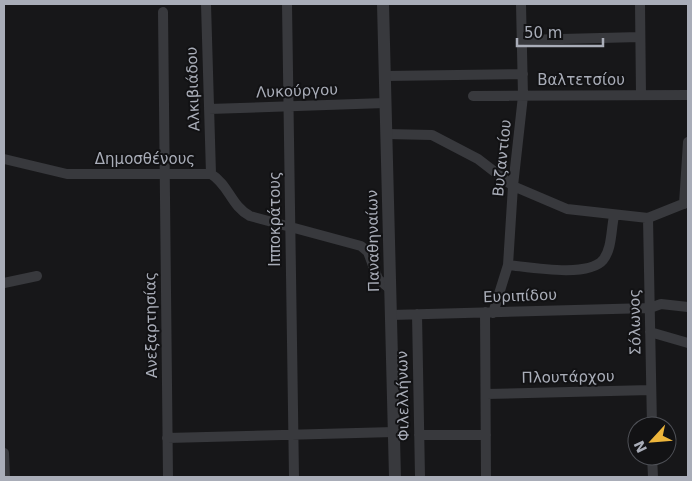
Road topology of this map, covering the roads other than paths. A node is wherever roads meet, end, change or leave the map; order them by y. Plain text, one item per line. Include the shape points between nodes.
1 (206, 4) edge
2 (288, 4) edge
3 (383, 4) edge
4 (521, 4) edge
5 (640, 4) edge
6 (163, 12) dead end
7 (640, 38) junction
8 (522, 40) junction
9 (523, 74) junction
10 (385, 76) junction
11 (640, 95) junction
12 (688, 95) edge
13 (474, 96) dead end
14 (523, 96) junction
15 (385, 103) junction
16 (290, 106) junction
17 (209, 109) junction
18 (386, 134) junction
19 (688, 142) edge
20 (4, 159) edge
21 (165, 172) junction
22 (211, 174) junction
23 (513, 186) junction
24 (686, 203) edge
25 (614, 216) junction
26 (648, 218) junction
27 (290, 227) junction
28 (508, 265) junction
29 (37, 276) dead end
30 (4, 283) edge
31 (390, 289) junction
32 (688, 307) edge
33 (650, 308) junction
34 (489, 313) junction
35 (416, 314) junction
36 (391, 315) junction
37 (650, 332) junction
38 (688, 343) edge
39 (651, 390) junction
40 (486, 394) junction
41 (652, 416) edge
42 (394, 432) junction
43 (292, 435) junction
44 (419, 435) junction
45 (486, 435) junction
46 (167, 438) junction
47 (4, 453) edge
48 (6, 477) edge
49 (168, 477) edge
50 (294, 477) edge
51 (394, 477) edge
52 (420, 477) edge
53 (486, 477) edge

1 - 17 street, Αλκιβιάδου
2 - 16 street, Ιπποκράτους
3 - 10 street, Παναθηναίων
4 - 8 street, Βυζαντίου
5 - 7 street
6 - 21 street, Ανεξαρτησίας
7 - 8 street
7 - 11 street
8 - 9 street, Βυζαντίου
9 - 10 street
9 - 14 street, Βυζαντίου
10 - 15 street, Παναθηναίων
11 - 12 street, Βαλτετσίου
11 - 14 street, Βαλτετσίου
13 - 14 street, Βαλτετσίου
14 - 23 street, Βυζαντίου
15 - 16 street, Λυκούργου
15 - 18 street, Παναθηναίων
16 - 17 street, Λυκούργου
16 - 27 street, Ιπποκράτους
17 - 22 street, Αλκιβιάδου
18 - 23 street via 432,135 478,159
18 - 31 street, Παναθηναίων
19 - 24 street
20 - 21 street, Δημοσθένους via 67,174
21 - 22 street, Δημοσθένους
21 - 46 street, Ανεξαρτησίας
22 - 27 street, Δημοσθένους via 223,183 234,203 245,214
23 - 25 street via 567,209
23 - 28 street, Βυζαντίου
24 - 26 street
25 - 26 street
25 - 28 street via 606,253 595,265 576,270
26 - 33 street, Σόλωνος
27 - 31 street, Δημοσθένους via 360,245 368,252 378,279
27 - 43 street, Ιπποκράτους
28 - 34 street, Βυζαντίου
29 - 30 street
31 - 36 street, Παναθηναίων
32 - 33 street, Ευριπίδου via 661,304
33 - 34 street, Ευριπίδου
33 - 37 street, Σόλωνος
34 - 35 street, Ευριπίδου
34 - 40 street, Βυζαντίου
35 - 36 street, Ευριπίδου
35 - 44 street, Φιλελλήνων
36 - 42 street, Παναθηναίων
37 - 38 street
37 - 39 street, Σόλωνος
39 - 40 street, Πλουτάρχου
39 - 41 street, Σόλωνος
40 - 45 street, Βυζαντίου
42 - 43 street
42 - 51 street, Παναθηναίων
43 - 46 street
43 - 50 street, Ιπποκράτους
44 - 45 street
44 - 52 street, Φιλελλήνων
45 - 53 street, Βυζαντίου
46 - 49 street, Ανεξαρτησίας
47 - 48 street

